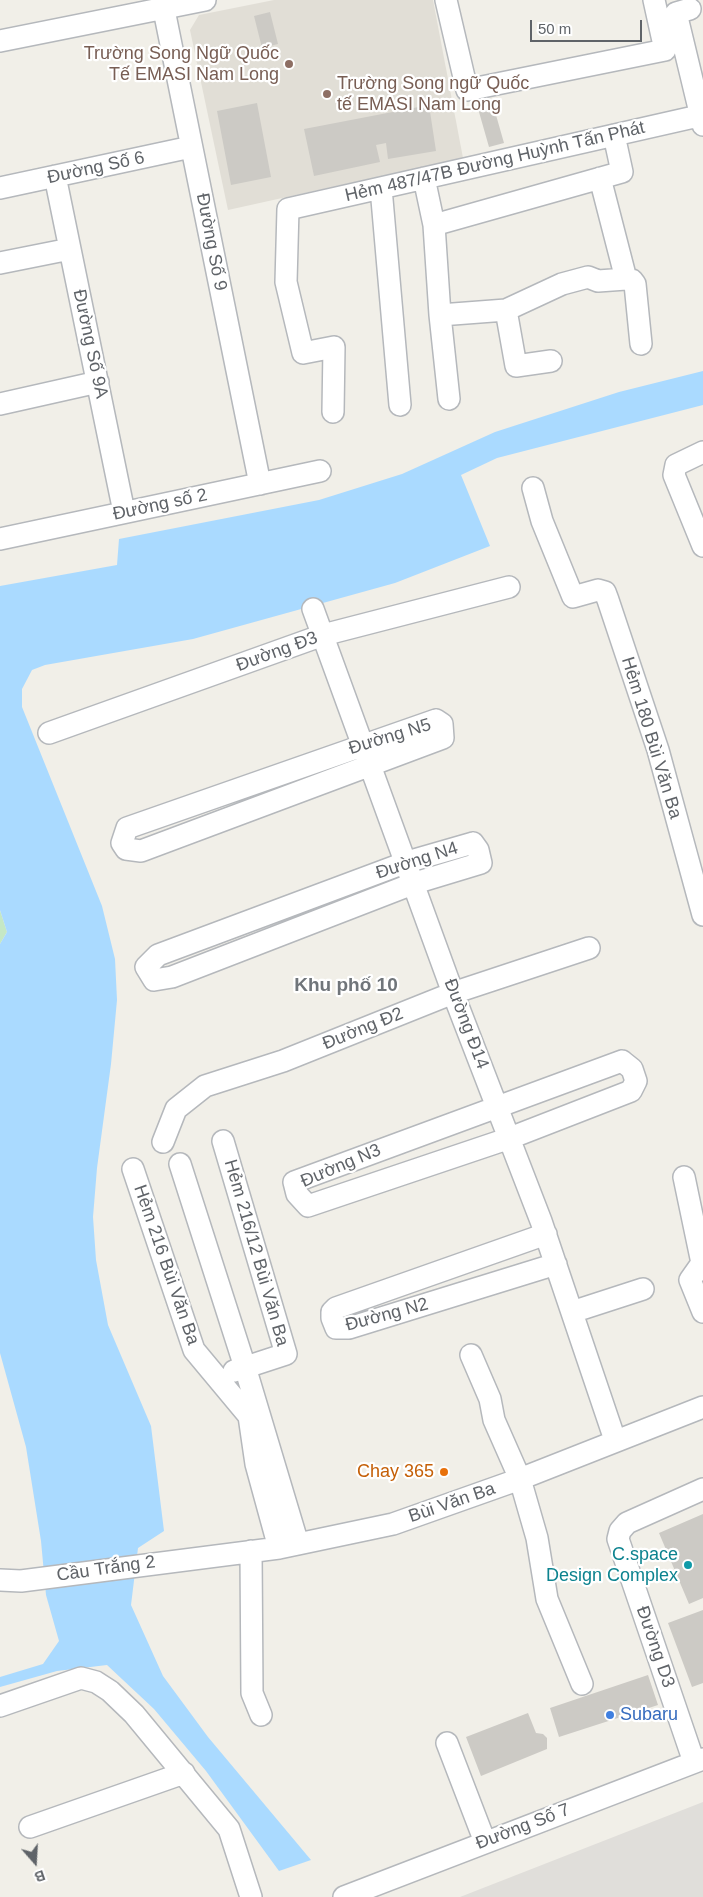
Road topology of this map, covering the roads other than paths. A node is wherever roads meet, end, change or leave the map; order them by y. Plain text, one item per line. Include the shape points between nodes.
1 (205, 0) edge
2 (446, 0) edge
3 (654, 0) edge
4 (162, 4) edge
5 (690, 9) dead end
6 (0, 41) edge
7 (702, 118) edge
8 (614, 135) junction
9 (192, 147) junction
10 (55, 176) junction
11 (424, 178) junction
12 (600, 178) junction
13 (0, 188) edge
14 (381, 188) junction
15 (434, 226) junction
16 (70, 249) junction
17 (0, 263) edge
18 (626, 279) junction
19 (506, 310) junction
20 (440, 315) junction
21 (641, 344) dead end
22 (551, 362) dead end
23 (98, 382) junction
24 (449, 398) dead end
25 (0, 404) edge
26 (400, 405) dead end
27 (332, 412) dead end
28 (703, 452) edge
29 (320, 471) dead end
30 (260, 484) junction
31 (533, 488) dead end
32 (124, 512) junction
33 (0, 539) edge
34 (703, 546) edge
35 (509, 586) dead end
36 (313, 609) dead end
37 (322, 635) junction
38 (50, 733) dead end
39 (367, 754) junction
40 (407, 862) junction
41 (415, 883) junction
42 (703, 915) edge
43 (589, 948) dead end
44 (453, 993) junction
45 (498, 1105) junction
46 (510, 1138) junction
47 (223, 1141) dead end
48 (163, 1142) dead end
49 (180, 1164) dead end
50 (133, 1169) dead end
51 (684, 1177) dead end
52 (546, 1234) junction
53 (556, 1264) junction
54 (643, 1289) dead end
55 (572, 1312) junction
56 (703, 1312) edge
57 (471, 1355) dead end
58 (246, 1368) junction
59 (217, 1377) junction
60 (703, 1407) edge
61 (615, 1440) junction
62 (520, 1479) junction
63 (703, 1489) edge
64 (288, 1546) junction
65 (251, 1551) junction
66 (190, 1558) joint
67 (0, 1580) edge
68 (582, 1684) dead end
69 (0, 1706) edge
70 (261, 1715) dead end
71 (447, 1743) dead end
72 (699, 1761) edge
73 (184, 1773) junction
74 (30, 1827) dead end
75 (485, 1842) junction
76 (251, 1897) edge
77 (344, 1897) edge

1 - 4 street
2 - 3 street via 467,90 665,50
4 - 6 street
4 - 9 street, Đường Số 9
5 - 7 street via 676,13
7 - 8 street, Hẻm 487/47B Đường Huỳnh Tấn Phát
8 - 11 street, Hẻm 487/47B Đường Huỳnh Tấn Phát
8 - 12 street via 622,172
9 - 10 street, Đường Số 6
9 - 30 street, Đường Số 9
10 - 13 street, Đường Số 6
10 - 16 street, Đường Số 9A
11 - 14 street, Hẻm 487/47B Đường Huỳnh Tấn Phát
11 - 15 street
12 - 15 street
12 - 18 street
14 - 26 street
14 - 27 street, Hẻm 487/47B Đường Huỳnh Tấn Phát via 288,209 286,282 303,353 334,347
15 - 20 street
16 - 17 street
16 - 23 street, Đường Số 9A
18 - 19 street via 598,281 588,277 562,284
18 - 21 street via 635,284
19 - 20 street
19 - 22 street via 516,366
20 - 24 street
23 - 25 street
23 - 32 street, Đường Số 9A
28 - 34 street via 676,465 674,475
29 - 30 street, Đường số 2
30 - 32 street, Đường số 2
31 - 42 street, Hẻm 180 Bùi Văn Ba via 542,521 574,598 598,590 605,592 658,750
32 - 33 street, Đường số 2
35 - 37 street, Đường Đ3
36 - 37 street, Đường Đ14
37 - 38 street, Đường Đ3
37 - 39 street, Đường Đ14
39 - 39 street, Đường N5 via 127,828 122,843 126,849 141,851
39 - 40 street, Đường Đ14
40 - 41 street, Đường Đ14
40 - 41 street, Đường N4 via 473,843 478,850 480,863
40 - 41 street, Đường N4 via 158,955 146,967 154,980 172,977
41 - 44 street, Đường Đ14
43 - 44 street, Đường Đ2
44 - 45 street, Đường Đ14
44 - 48 street, Đường Đ2 via 282,1061 205,1086 176,1109
45 - 46 street, Đường Đ14
45 - 46 street via 622,1061 632,1069 636,1081 631,1091
45 - 46 street, Đường N3 via 294,1182 297,1194 308,1206
46 - 52 street, Đường Đ14
47 - 58 street, Hẻm 216/12 Bùi Văn Ba via 286,1354
49 - 58 street
50 - 59 street, Hẻm 216 Bùi Văn Ba via 194,1350
51 - 56 street via 702,1264 690,1280
52 - 53 street, Đường Đ14
52 - 53 street, Đường N2 via 336,1308 332,1318 336,1328 350,1328
53 - 55 street, Đường Đ14
54 - 55 street
55 - 61 street, Đường Đ14
57 - 62 street
58 - 59 street, Hẻm 216/12 Bùi Văn Ba
58 - 64 street
59 - 64 street, Hẻm 216 Bùi Văn Ba via 249,1416 256,1464
60 - 61 street, Bùi Văn Ba
61 - 62 street, Bùi Văn Ba
62 - 64 street, Bùi Văn Ba via 393,1524
62 - 68 street via 537,1538 546,1600
63 - 72 street, Đường D3 via 631,1520 620,1532 620,1546
64 - 65 street, Bùi Văn Ba
65 - 66 street, Bùi Văn Ba
65 - 70 street via 252,1693
66 - 67 street, Cầu Trắng 2 via 22,1581
69 - 73 street via 82,1678 96,1682 134,1714
71 - 75 street
72 - 75 street, Đường Số 7
73 - 74 street
73 - 76 street via 229,1829
75 - 77 street, Đường Số 7

